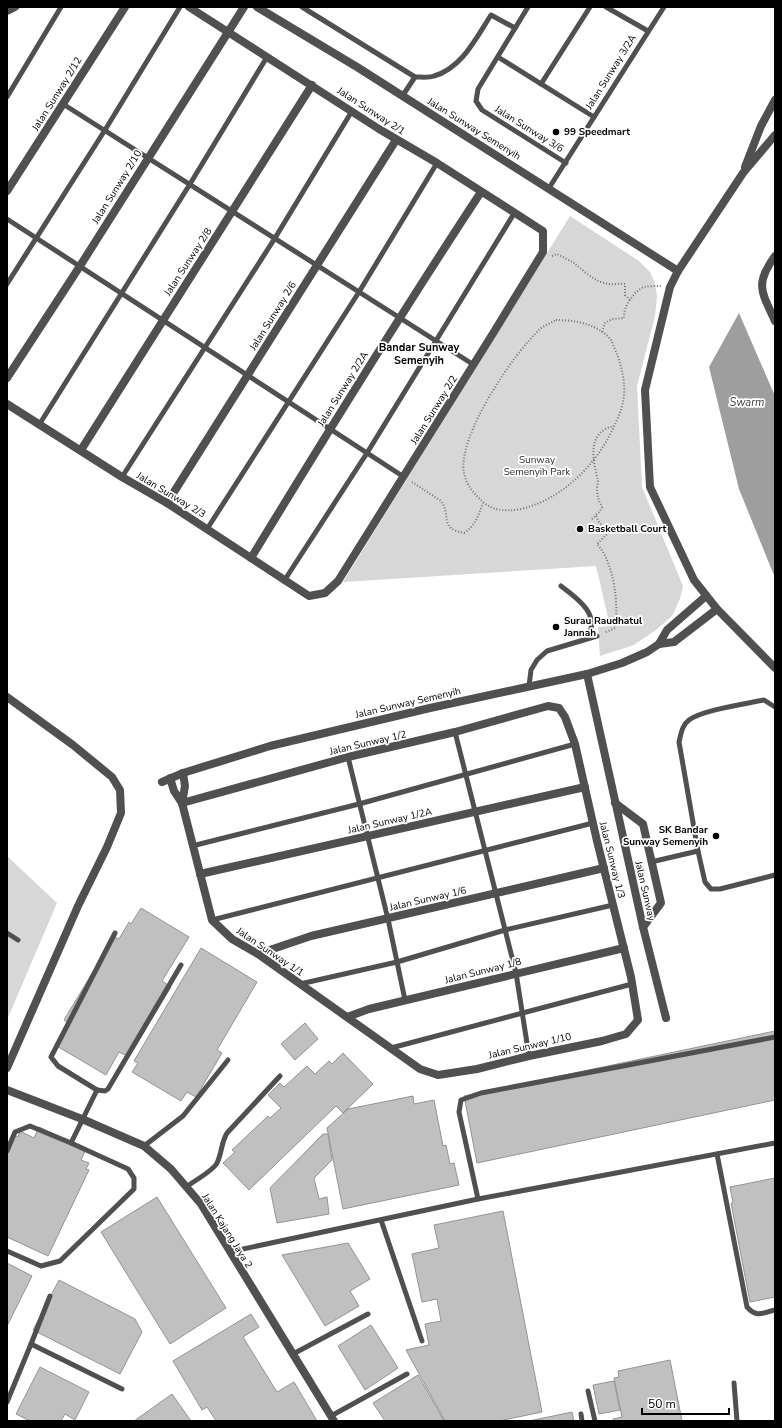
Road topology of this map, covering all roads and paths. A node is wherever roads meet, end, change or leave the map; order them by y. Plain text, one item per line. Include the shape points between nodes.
1 (61, 7) edge
2 (125, 7) edge
3 (180, 7) edge
4 (189, 7) edge
5 (244, 7) edge
6 (257, 7) edge
7 (302, 7) edge
8 (528, 7) edge
9 (590, 7) edge
10 (606, 7) edge
11 (664, 7) edge
12 (515, 28) junction
13 (648, 31) junction
14 (228, 32) junction
15 (267, 57) junction
16 (498, 57) junction
17 (415, 77) junction
18 (541, 84) junction
19 (312, 85) junction
20 (402, 95) junction
21 (7, 97) edge
22 (775, 100) edge
23 (63, 104) junction
24 (352, 111) junction
25 (594, 117) junction
26 (105, 130) junction
27 (775, 135) edge
28 (396, 140) junction
29 (148, 157) junction
30 (437, 163) junction
31 (566, 163) junction
32 (743, 173) junction
33 (190, 184) junction
34 (550, 188) junction
35 (7, 191) edge
36 (481, 192) junction
37 (233, 212) junction
38 (515, 212) junction
39 (7, 219) edge
40 (544, 231) joint
41 (36, 238) junction
42 (275, 238) junction
43 (550, 256) dead end
44 (775, 256) edge
45 (317, 265) junction
46 (80, 266) junction
47 (678, 271) junction
48 (7, 284) edge
49 (670, 287) junction
50 (359, 292) junction
51 (121, 294) junction
52 (630, 300) junction
53 (400, 318) junction
54 (163, 320) junction
55 (775, 321) edge
56 (602, 332) junction
57 (435, 340) junction
58 (204, 348) junction
59 (474, 365) junction
60 (248, 375) junction
61 (7, 378) edge
62 (288, 402) junction
63 (7, 404) edge
64 (39, 425) junction
65 (614, 426) junction
66 (330, 429) junction
67 (81, 450) junction
68 (367, 453) junction
69 (593, 460) junction
70 (122, 477) junction
71 (407, 479) junction
72 (167, 503) junction
73 (483, 503) junction
74 (596, 516) junction
75 (592, 519) dead end
76 (207, 529) junction
77 (251, 558) junction
78 (284, 581) junction
79 (561, 586) dead end
80 (325, 593) joint
81 (706, 596) junction
82 (717, 609) junction
83 (598, 636) joint
84 (587, 638) junction
85 (658, 644) junction
86 (775, 668) edge
87 (586, 674) junction
88 (529, 686) junction
89 (7, 697) edge
90 (775, 707) edge
91 (559, 708) joint
92 (455, 732) junction
93 (575, 744) junction
94 (348, 757) junction
95 (183, 773) junction
96 (465, 775) junction
97 (585, 787) junction
98 (182, 803) junction
99 (615, 803) junction
100 (359, 804) junction
101 (475, 812) junction
102 (593, 823) junction
103 (367, 836) junction
104 (192, 846) junction
105 (484, 850) junction
106 (698, 851) junction
107 (650, 862) junction
108 (604, 868) junction
109 (200, 874) junction
110 (775, 875) edge
111 (378, 878) junction
112 (496, 893) junction
113 (613, 905) junction
114 (388, 919) junction
115 (212, 920) junction
116 (643, 927) junction
117 (505, 930) junction
118 (7, 933) edge
119 (115, 933) dead end
120 (18, 940) dead end
121 (624, 948) junction
122 (258, 954) junction
123 (397, 962) junction
124 (181, 965) dead end
125 (516, 973) junction
126 (299, 984) junction
127 (632, 984) junction
128 (405, 1000) junction
129 (522, 1013) junction
130 (347, 1017) junction
131 (666, 1018) dead end
132 (638, 1020) joint
133 (775, 1037) edge
134 (391, 1048) junction
135 (529, 1056) junction
136 (228, 1060) dead end
137 (7, 1068) edge
138 (420, 1069) joint
139 (280, 1076) dead end
140 (7, 1090) edge
141 (98, 1090) junction
142 (82, 1119) junction
143 (71, 1143) junction
144 (775, 1143) edge
145 (144, 1146) junction
146 (7, 1151) edge
147 (717, 1154) junction
148 (186, 1187) junction
149 (478, 1199) junction
150 (381, 1220) junction
151 (7, 1251) edge
152 (229, 1252) junction
153 (50, 1296) dead end
154 (775, 1310) edge
155 (368, 1314) dead end
156 (422, 1341) dead end
157 (31, 1344) junction
158 (293, 1354) junction
159 (407, 1374) dead end
160 (734, 1383) dead end
161 (122, 1389) dead end
162 (588, 1392) dead end
163 (7, 1402) edge
164 (581, 1414) dead end
165 (332, 1419) edge
166 (582, 1421) edge
167 (595, 1421) edge
168 (737, 1421) edge

1 - 21 lane
2 - 23 street, Jalan Sunway 2/12
3 - 26 lane
4 - 14 street, Jalan Sunway 2/1
5 - 14 street, Jalan Sunway 2/10
6 - 20 street, Jalan Sunway Semenyih
7 - 17 lane
8 - 12 lane, Jalan Sunway 3/6
9 - 18 lane
10 - 13 lane
11 - 13 lane, Jalan Sunway 3/2A
12 - 16 lane, Jalan Sunway 3/6
12 - 17 lane via 491,15 454,67 433,77
13 - 25 lane, Jalan Sunway 3/2A
14 - 15 street, Jalan Sunway 2/1
14 - 29 street, Jalan Sunway 2/10
15 - 19 street, Jalan Sunway 2/1
15 - 33 lane
16 - 18 lane
16 - 31 lane, Jalan Sunway 3/6 via 478,89 476,101 482,110
17 - 20 lane
18 - 25 lane
19 - 24 street, Jalan Sunway 2/1
19 - 37 street, Jalan Sunway 2/8
20 - 34 street, Jalan Sunway Semenyih
22 - 32 street via 761,126
23 - 26 lane
23 - 35 street, Jalan Sunway 2/12
24 - 28 street, Jalan Sunway 2/1
24 - 42 lane
25 - 31 lane, Jalan Sunway 3/2A
26 - 29 lane
26 - 41 lane
27 - 32 street
28 - 30 street, Jalan Sunway 2/1
28 - 45 street, Jalan Sunway 2/6
29 - 33 lane
29 - 46 street, Jalan Sunway 2/10
30 - 36 street, Jalan Sunway 2/1
30 - 50 lane
31 - 34 lane, Jalan Sunway 3/2A
32 - 47 street
33 - 37 lane
33 - 51 lane
34 - 47 street, Jalan Sunway Semenyih
36 - 38 street, Jalan Sunway 2/1
36 - 53 street, Jalan Sunway 2/2A
37 - 42 lane
37 - 54 street, Jalan Sunway 2/8
38 - 40 street, Jalan Sunway 2/1
38 - 57 lane
39 - 41 lane
40 - 59 street, Jalan Sunway 2/2 via 543,252
41 - 46 lane
41 - 48 lane
42 - 45 lane
42 - 58 lane
43 - 52 path via 557,254 566,258 602,282 624,284 625,295
44 - 55 street via 763,274 762,290
45 - 50 lane
45 - 60 street, Jalan Sunway 2/6
46 - 51 lane
46 - 61 street, Jalan Sunway 2/10
47 - 49 street
49 - 52 path via 644,287
49 - 81 street via 645,390 650,487 694,580
50 - 53 lane
50 - 62 lane
51 - 54 lane
51 - 64 lane
52 - 56 path via 623,313 624,318 612,319 605,323
53 - 57 lane
53 - 66 street, Jalan Sunway 2/2A
54 - 58 lane
54 - 67 street, Jalan Sunway 2/8
56 - 65 path via 611,341 624,378 624,397
56 - 73 path via 573,320 556,320 542,328 527,343 503,375 480,412 464,462 468,485
57 - 59 lane
57 - 68 lane
58 - 60 lane
58 - 70 lane
59 - 71 street, Jalan Sunway 2/2
60 - 62 lane
60 - 72 street, Jalan Sunway 2/6
62 - 66 lane
62 - 76 lane
63 - 64 street, Jalan Sunway 2/3
64 - 67 street, Jalan Sunway 2/3
65 - 69 path
65 - 69 path via 607,428 596,439
66 - 68 lane
66 - 77 street, Jalan Sunway 2/2A
67 - 70 street, Jalan Sunway 2/3
68 - 71 lane
68 - 78 lane
69 - 73 path via 585,471 559,491 536,504 502,511
69 - 74 path via 598,482 597,495 602,507
70 - 72 street, Jalan Sunway 2/3
71 - 73 path via 441,501 450,528 456,531 464,533 471,529 477,521
71 - 80 street, Jalan Sunway 2/2 via 338,581
72 - 76 street, Jalan Sunway 2/3
74 - 75 path
74 - 83 path via 609,532 597,544 604,551 613,579 617,616 615,628
76 - 77 street, Jalan Sunway 2/3
77 - 78 street, Jalan Sunway 2/3
78 - 80 street, Jalan Sunway 2/3 via 309,596
79 - 84 lane via 586,607 592,624 592,631
81 - 82 street
81 - 85 street, Jalan Sunway Semenyih via 667,630
82 - 85 street, Jalan Sunway Semenyih via 674,642
82 - 86 street
83 - 84 lane
84 - 88 lane via 547,651 531,670
85 - 87 street, Jalan Sunway Semenyih via 622,663
87 - 88 street, Jalan Sunway Semenyih
87 - 99 street, Jalan Sunway
88 - 95 street, Jalan Sunway Semenyih via 270,746
89 - 137 street via 112,777 120,790 121,813
90 - 106 lane via 764,700 699,714 688,721 681,730 679,742
91 - 92 street, Jalan Sunway 1/2 via 548,706
91 - 93 street, Jalan Sunway 1/3
92 - 94 street, Jalan Sunway 1/2
92 - 96 lane
93 - 96 lane
93 - 97 street, Jalan Sunway 1/3
94 - 98 street, Jalan Sunway 1/2
94 - 100 lane
95 - 98 street via 185,786
95 - 98 street, Jalan Sunway Semenyih via 166,780
96 - 100 lane
96 - 101 lane
97 - 101 street, Jalan Sunway 1/2A
97 - 102 street, Jalan Sunway 1/3
98 - 104 street
99 - 107 street via 643,824
99 - 116 street, Jalan Sunway
100 - 103 lane
100 - 104 lane
101 - 103 street, Jalan Sunway 1/2A
101 - 105 lane
102 - 105 lane
102 - 108 street, Jalan Sunway 1/3
103 - 109 street, Jalan Sunway 1/2A
103 - 111 lane
104 - 109 street
105 - 111 lane
105 - 112 lane
106 - 107 lane
106 - 110 lane via 705,882 711,889
107 - 116 street via 661,903
108 - 112 street, Jalan Sunway 1/6
108 - 113 street, Jalan Sunway 1/3
109 - 115 street
111 - 114 lane
111 - 115 lane
112 - 114 street, Jalan Sunway 1/6
112 - 117 lane
113 - 117 lane
113 - 121 street, Jalan Sunway 1/3
114 - 122 street, Jalan Sunway 1/6 via 311,936
114 - 123 lane
115 - 122 street, Jalan Sunway 1/1 via 232,939
116 - 131 street, Jalan Sunway
117 - 123 lane
117 - 125 lane
118 - 120 lane
119 - 141 lane via 51,1057 58,1066
121 - 125 street, Jalan Sunway 1/8
121 - 127 street, Jalan Sunway 1/3
122 - 126 street, Jalan Sunway 1/1
123 - 126 lane
123 - 128 lane
124 - 141 lane via 108,1089
125 - 128 street, Jalan Sunway 1/8
125 - 129 lane
126 - 130 street, Jalan Sunway 1/1
127 - 129 lane
127 - 132 street, Jalan Sunway 1/3
128 - 130 street, Jalan Sunway 1/8
129 - 134 lane
129 - 135 lane
130 - 134 street, Jalan Sunway 1/1
132 - 135 street, Jalan Sunway 1/10 via 626,1034
133 - 149 lane via 481,1093 461,1100 459,1112
134 - 138 street, Jalan Sunway 1/1
135 - 138 street, Jalan Sunway 1/10 via 477,1069 438,1075
136 - 145 lane via 183,1116
139 - 148 lane via 227,1133 222,1141 222,1151 216,1165
140 - 142 street, Jalan Kajang Jaya 2
141 - 142 lane
142 - 143 lane
142 - 145 street, Jalan Kajang Jaya 2
143 - 146 lane via 30,1126 15,1132
143 - 151 lane via 128,1169 134,1178 134,1189 60,1261 41,1266
144 - 147 lane
145 - 148 street, Jalan Kajang Jaya 2 via 171,1169
147 - 149 lane
147 - 154 lane via 747,1307 756,1314
148 - 152 street, Jalan Kajang Jaya 2 via 201,1204
149 - 150 lane
150 - 152 lane
150 - 156 lane
152 - 158 street, Jalan Kajang Jaya 2
153 - 157 lane
155 - 158 lane
157 - 161 lane
157 - 163 lane
158 - 165 street, Jalan Kajang Jaya 2
159 - 165 lane
160 - 168 lane
162 - 167 lane
164 - 166 lane

